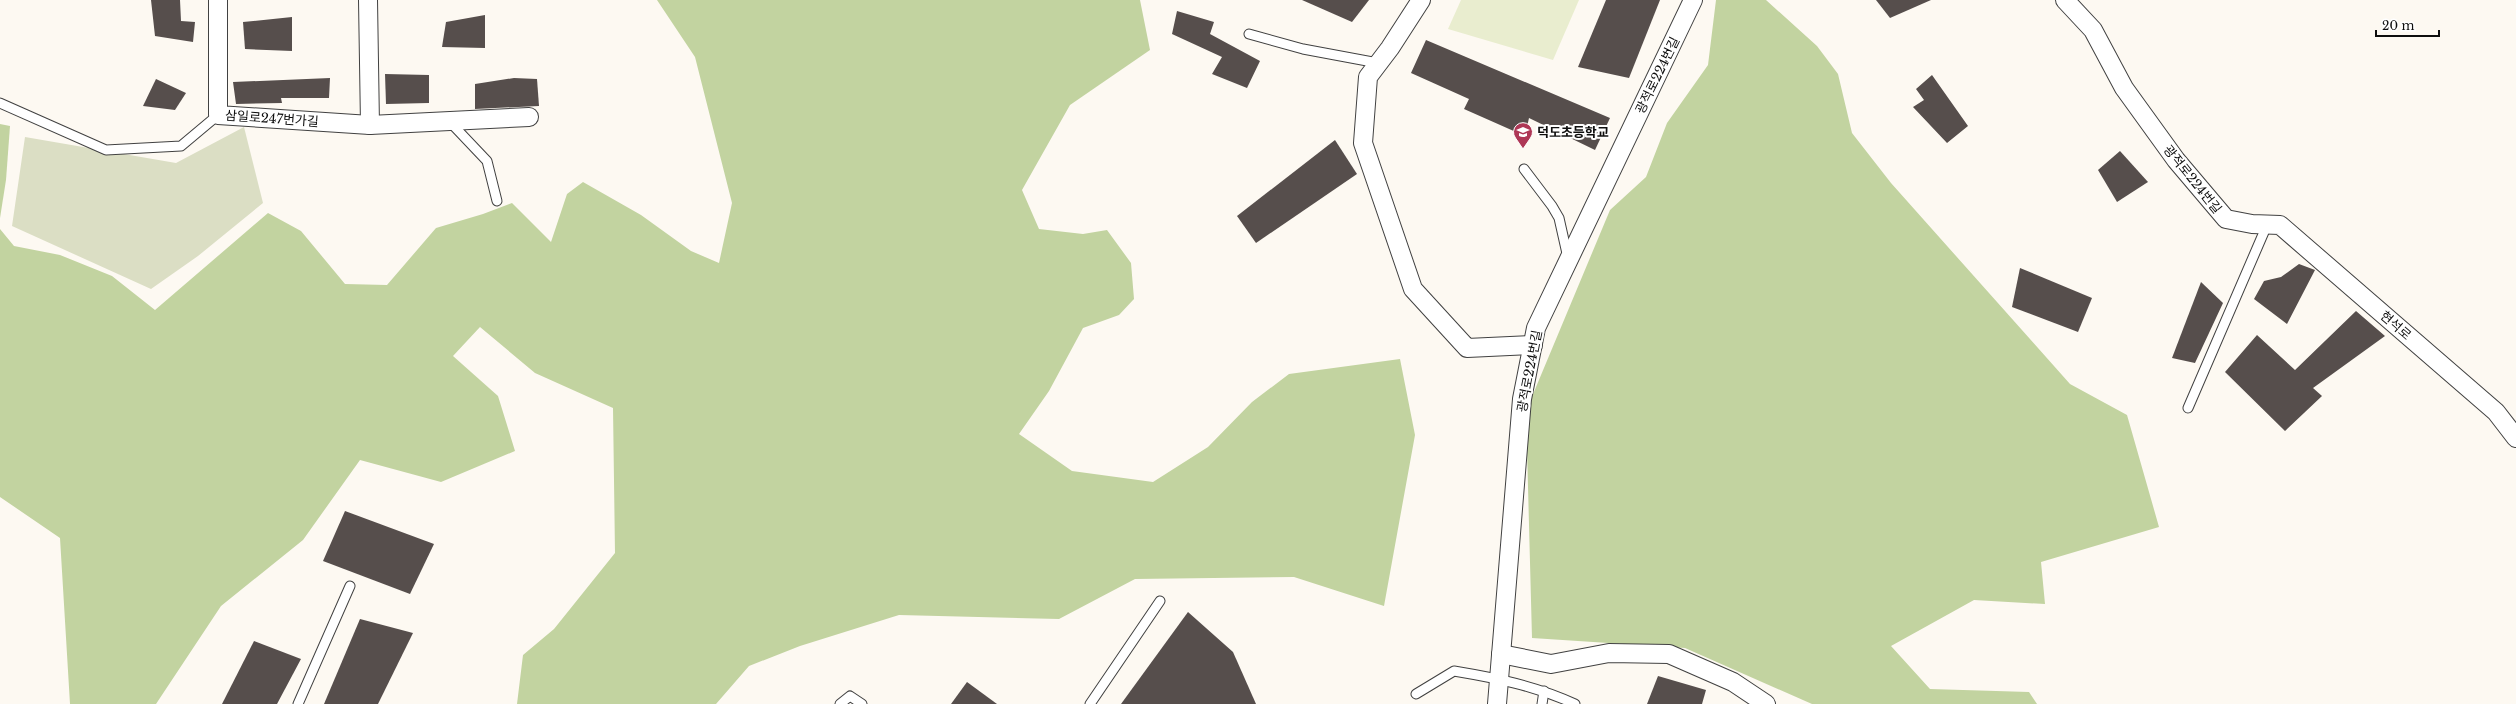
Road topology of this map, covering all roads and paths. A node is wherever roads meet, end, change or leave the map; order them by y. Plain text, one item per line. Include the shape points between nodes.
1 (218, 0) edge
2 (368, 0) edge
3 (1421, 0) edge
4 (1693, 0) edge
5 (2065, 0) edge
6 (1249, 34) dead end
7 (1378, 63) junction
8 (0, 102) edge
9 (218, 115) junction
10 (529, 117) dead end
11 (449, 121) junction
12 (370, 125) junction
13 (1524, 169) dead end
14 (497, 201) dead end
15 (2267, 225) junction
16 (1568, 261) junction
17 (1533, 345) junction
18 (2188, 408) dead end
19 (2516, 438) edge
20 (350, 586) dead end
21 (1160, 601) dead end
22 (1501, 654) junction
23 (1499, 679) junction
24 (1544, 691) junction
25 (1416, 694) dead end
26 (298, 704) edge
27 (840, 704) edge
28 (862, 704) edge
29 (1090, 704) edge
30 (1497, 704) edge
31 (1542, 704) edge
32 (1575, 704) edge
33 (1766, 704) edge

1 - 9 street, 삼일로247번가길
2 - 12 street
3 - 7 street
4 - 16 street, 광적로224번길
5 - 15 street, 광적로224번길 via 2093,30 2124,88 2163,142 2226,219
6 - 7 lane via 1303,49
7 - 17 street via 1368,77 1364,143 1413,289 1468,348
8 - 9 lane via 106,150 181,146
9 - 12 street, 삼일로247번가길
10 - 11 street, 삼일로247번가길
11 - 12 street, 삼일로247번가길
11 - 14 lane via 487,161
13 - 16 lane via 1558,218
15 - 18 lane
15 - 19 street, 현석로 via 2280,225 2496,412
16 - 17 street, 광적로224번길 via 1536,328
17 - 22 street, 광적로224번길 via 1522,399
20 - 26 lane
21 - 29 lane
22 - 23 street, 광적로224번길
22 - 33 street via 1551,664 1609,653 1669,654 1733,682
23 - 24 lane
23 - 25 lane via 1454,671
23 - 30 street, 광적로224번길
24 - 31 lane
24 - 32 lane
27 - 28 lane via 850,696

